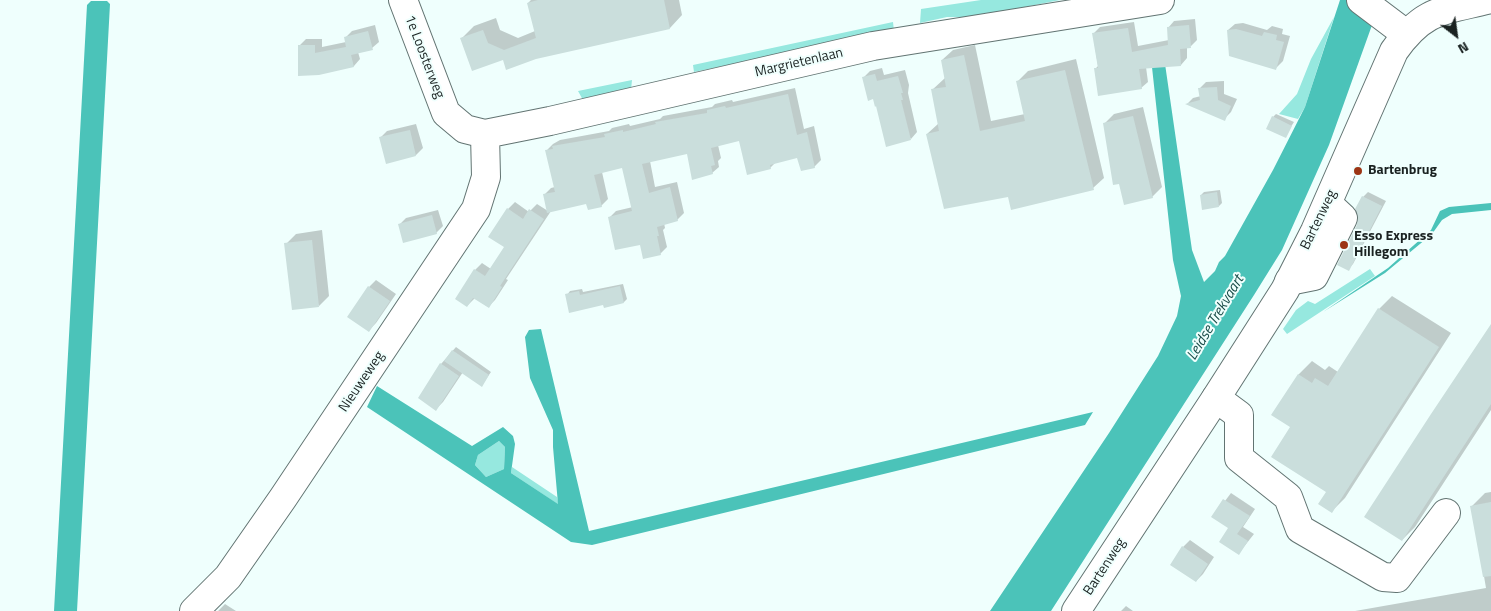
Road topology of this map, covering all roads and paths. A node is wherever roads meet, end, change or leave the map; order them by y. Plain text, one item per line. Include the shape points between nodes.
1 (403, 0) edge
2 (1160, 0) edge
3 (1487, 0) edge
4 (1370, 6) edge
5 (1406, 34) junction
6 (446, 113) joint
7 (485, 134) junction
8 (1216, 398) junction
9 (1446, 513) dead end
10 (194, 611) edge
11 (1076, 611) edge

1 - 6 street, 1e Loosterweg
2 - 7 street, Margrietenlaan via 874,46 550,122
3 - 5 street via 1426,17
4 - 5 street
5 - 8 street, Bartenweg via 1394,51 1328,204 1289,281
6 - 7 street, Margrietenlaan via 465,129
7 - 10 street, Nieuweweg via 486,177 476,209 283,498 228,576
8 - 9 street via 1239,415 1239,458 1288,497 1300,529 1383,577 1398,578
8 - 11 street, Bartenweg

